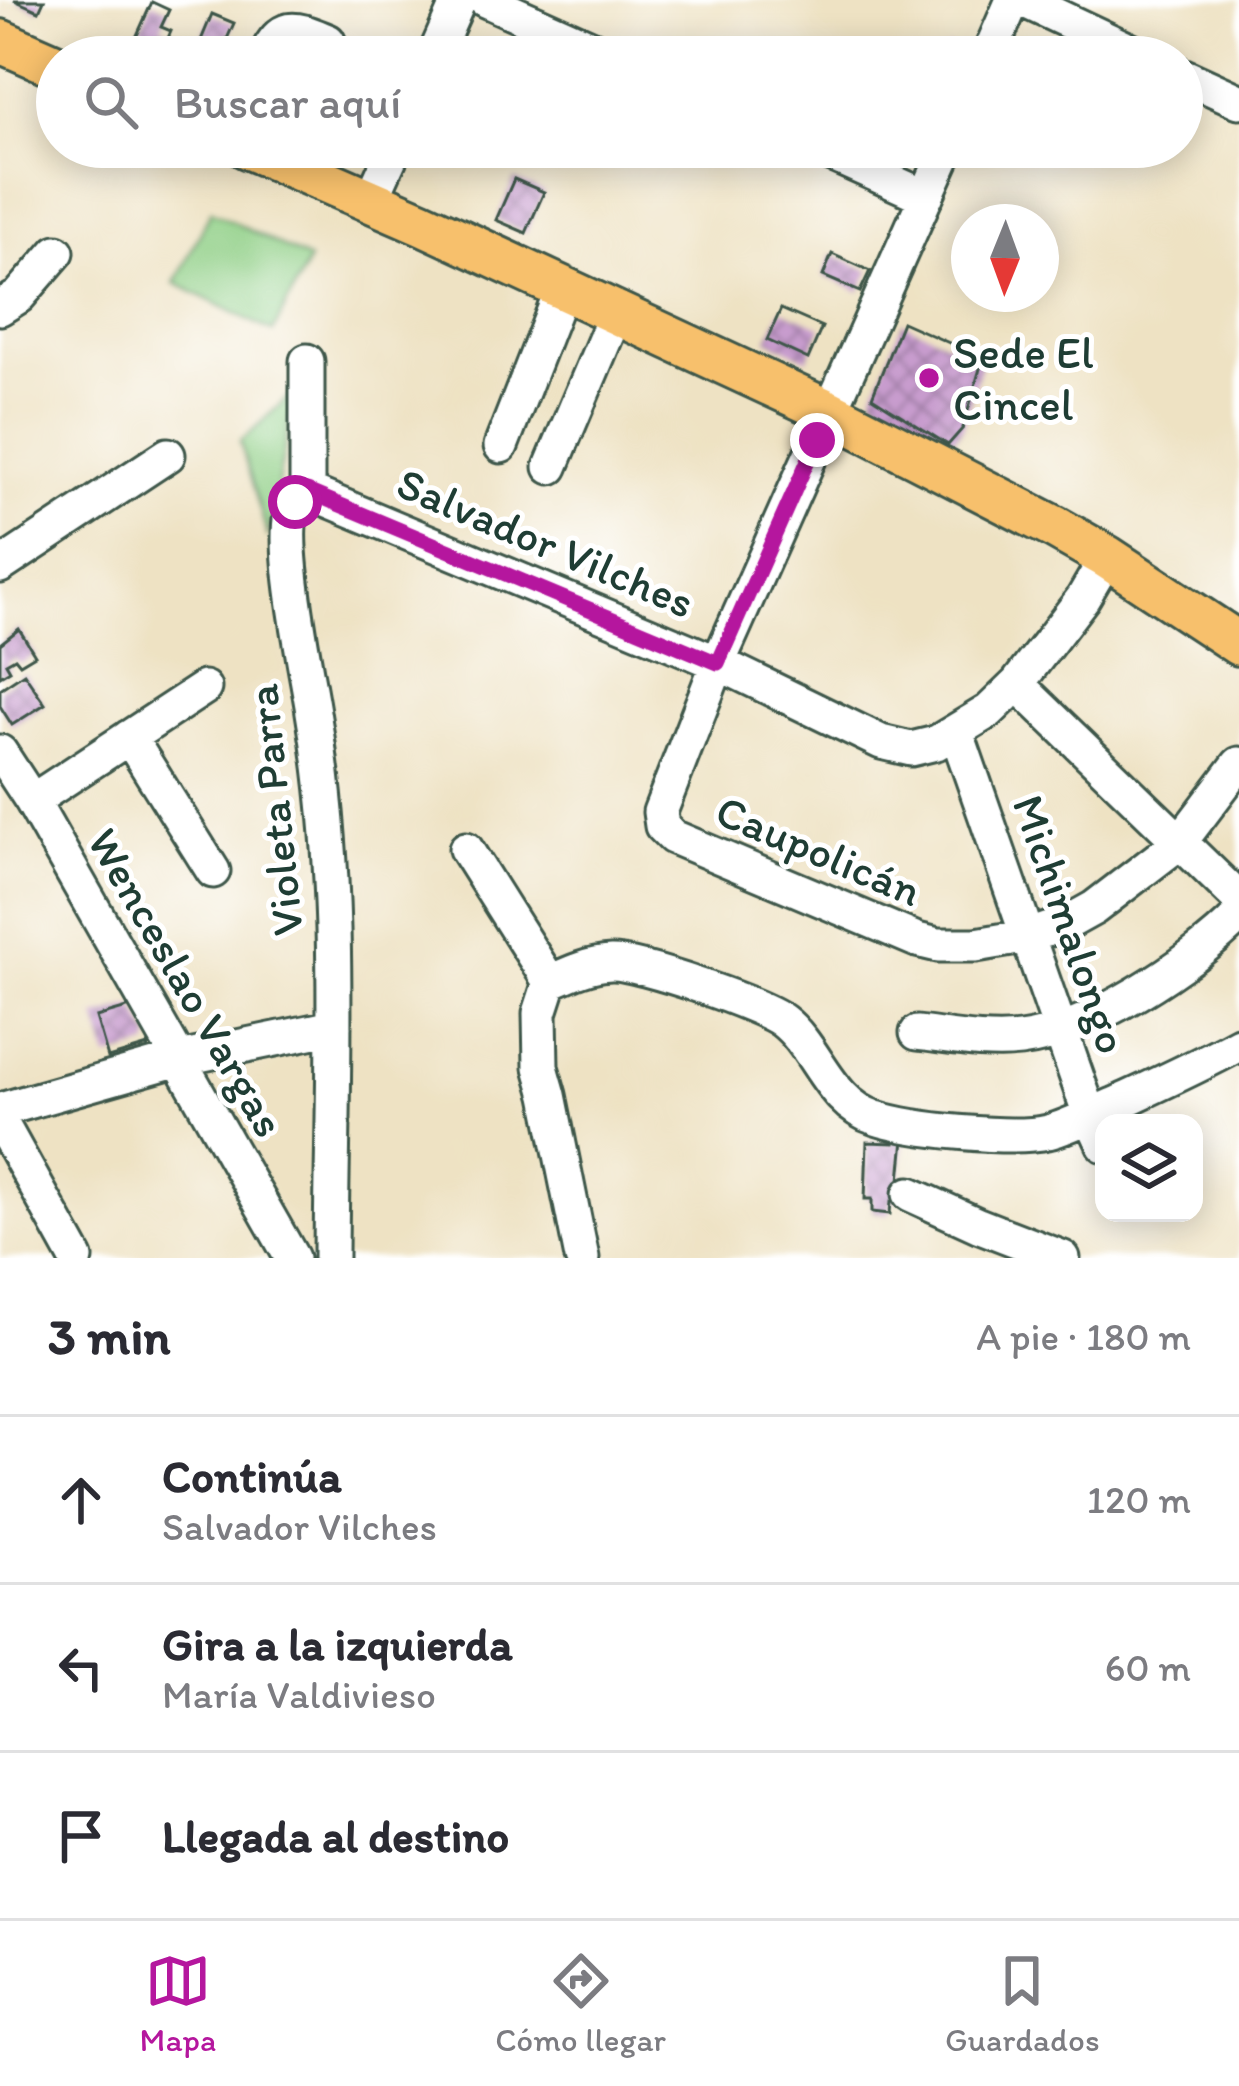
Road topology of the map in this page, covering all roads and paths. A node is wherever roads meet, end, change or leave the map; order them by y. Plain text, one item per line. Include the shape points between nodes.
1 (459, 0) edge
2 (485, 0) edge
3 (1013, 0) edge
4 (1023, 0) edge
5 (277, 36) edge
6 (317, 36) edge
7 (443, 36) edge
8 (566, 36) edge
9 (997, 36) edge
10 (1099, 36) edge
11 (0, 41) edge
12 (36, 57) edge
13 (1203, 85) edge
14 (1239, 101) edge
15 (327, 168) edge
16 (385, 168) edge
17 (862, 168) edge
18 (939, 168) edge
19 (926, 197) junction
20 (371, 200) junction
21 (58, 252) dead end
22 (563, 288) junction
23 (0, 308) edge
24 (616, 313) junction
25 (536, 356) junction
26 (307, 361) dead end
27 (590, 377) junction
28 (828, 412) junction
29 (501, 446) dead end
30 (168, 455) dead end
31 (551, 467) dead end
32 (307, 491) junction
33 (1107, 557) junction
34 (0, 566) edge
35 (1239, 644) edge
36 (718, 663) junction
37 (1017, 684) junction
38 (204, 688) dead end
39 (952, 733) junction
40 (128, 737) junction
41 (0, 752) edge
42 (1239, 764) edge
43 (32, 801) junction
44 (1180, 842) junction
45 (466, 849) dead end
46 (213, 871) dead end
47 (1239, 899) edge
48 (1239, 916) edge
49 (1029, 936) junction
50 (550, 982) junction
51 (334, 1027) junction
52 (1060, 1030) junction
53 (917, 1034) dead end
54 (1239, 1044) edge
55 (179, 1060) junction
56 (0, 1110) edge
57 (1122, 1114) edge
58 (0, 1120) edge
59 (1095, 1125) edge
60 (1095, 1130) edge
61 (910, 1194) dead end
62 (76, 1258) edge
63 (292, 1258) edge
64 (331, 1258) edge
65 (582, 1258) edge
66 (1063, 1258) edge

1 - 7 street
2 - 8 street
3 - 9 street
4 - 10 street
5 - 6 street via 294,28
11 - 12 main road
13 - 14 street
15 - 20 main road
16 - 20 street
17 - 19 street
18 - 19 street
19 - 28 street
20 - 22 main road
21 - 23 street
22 - 24 main road
22 - 25 street
24 - 27 street
24 - 28 main road
25 - 27 street
25 - 29 street
26 - 32 street, Violeta Parra
27 - 31 street
28 - 33 main road
28 - 36 street
30 - 34 street
32 - 36 street, Salvador Vilches
32 - 51 street, Violeta Parra via 295,502 289,555 319,753
33 - 35 main road
33 - 37 street
36 - 39 street, Salvador Vilches via 898,748
36 - 49 street, Caupolicán via 660,812 673,837 917,940 976,945
37 - 39 street
37 - 44 street
38 - 40 street
39 - 49 street, Michimalongo
40 - 43 street
40 - 46 street
41 - 43 street, Wenceslao Vargas
42 - 44 street, Caupolicán
43 - 55 street, Wenceslao Vargas
44 - 47 street
44 - 49 street, Caupolicán via 1094,908
45 - 50 street
48 - 52 street via 1162,978
49 - 52 street, Michimalongo
50 - 60 street via 583,968 638,966 757,1008 783,1020 848,1102 876,1118 1025,1136
50 - 65 street via 540,1013 541,1067
51 - 55 street
51 - 64 street, Violeta Parra
52 - 53 street via 1003,1041
52 - 59 street, Michimalongo
54 - 57 street
55 - 56 street
55 - 63 street, Wenceslao Vargas
58 - 62 street
61 - 66 street

